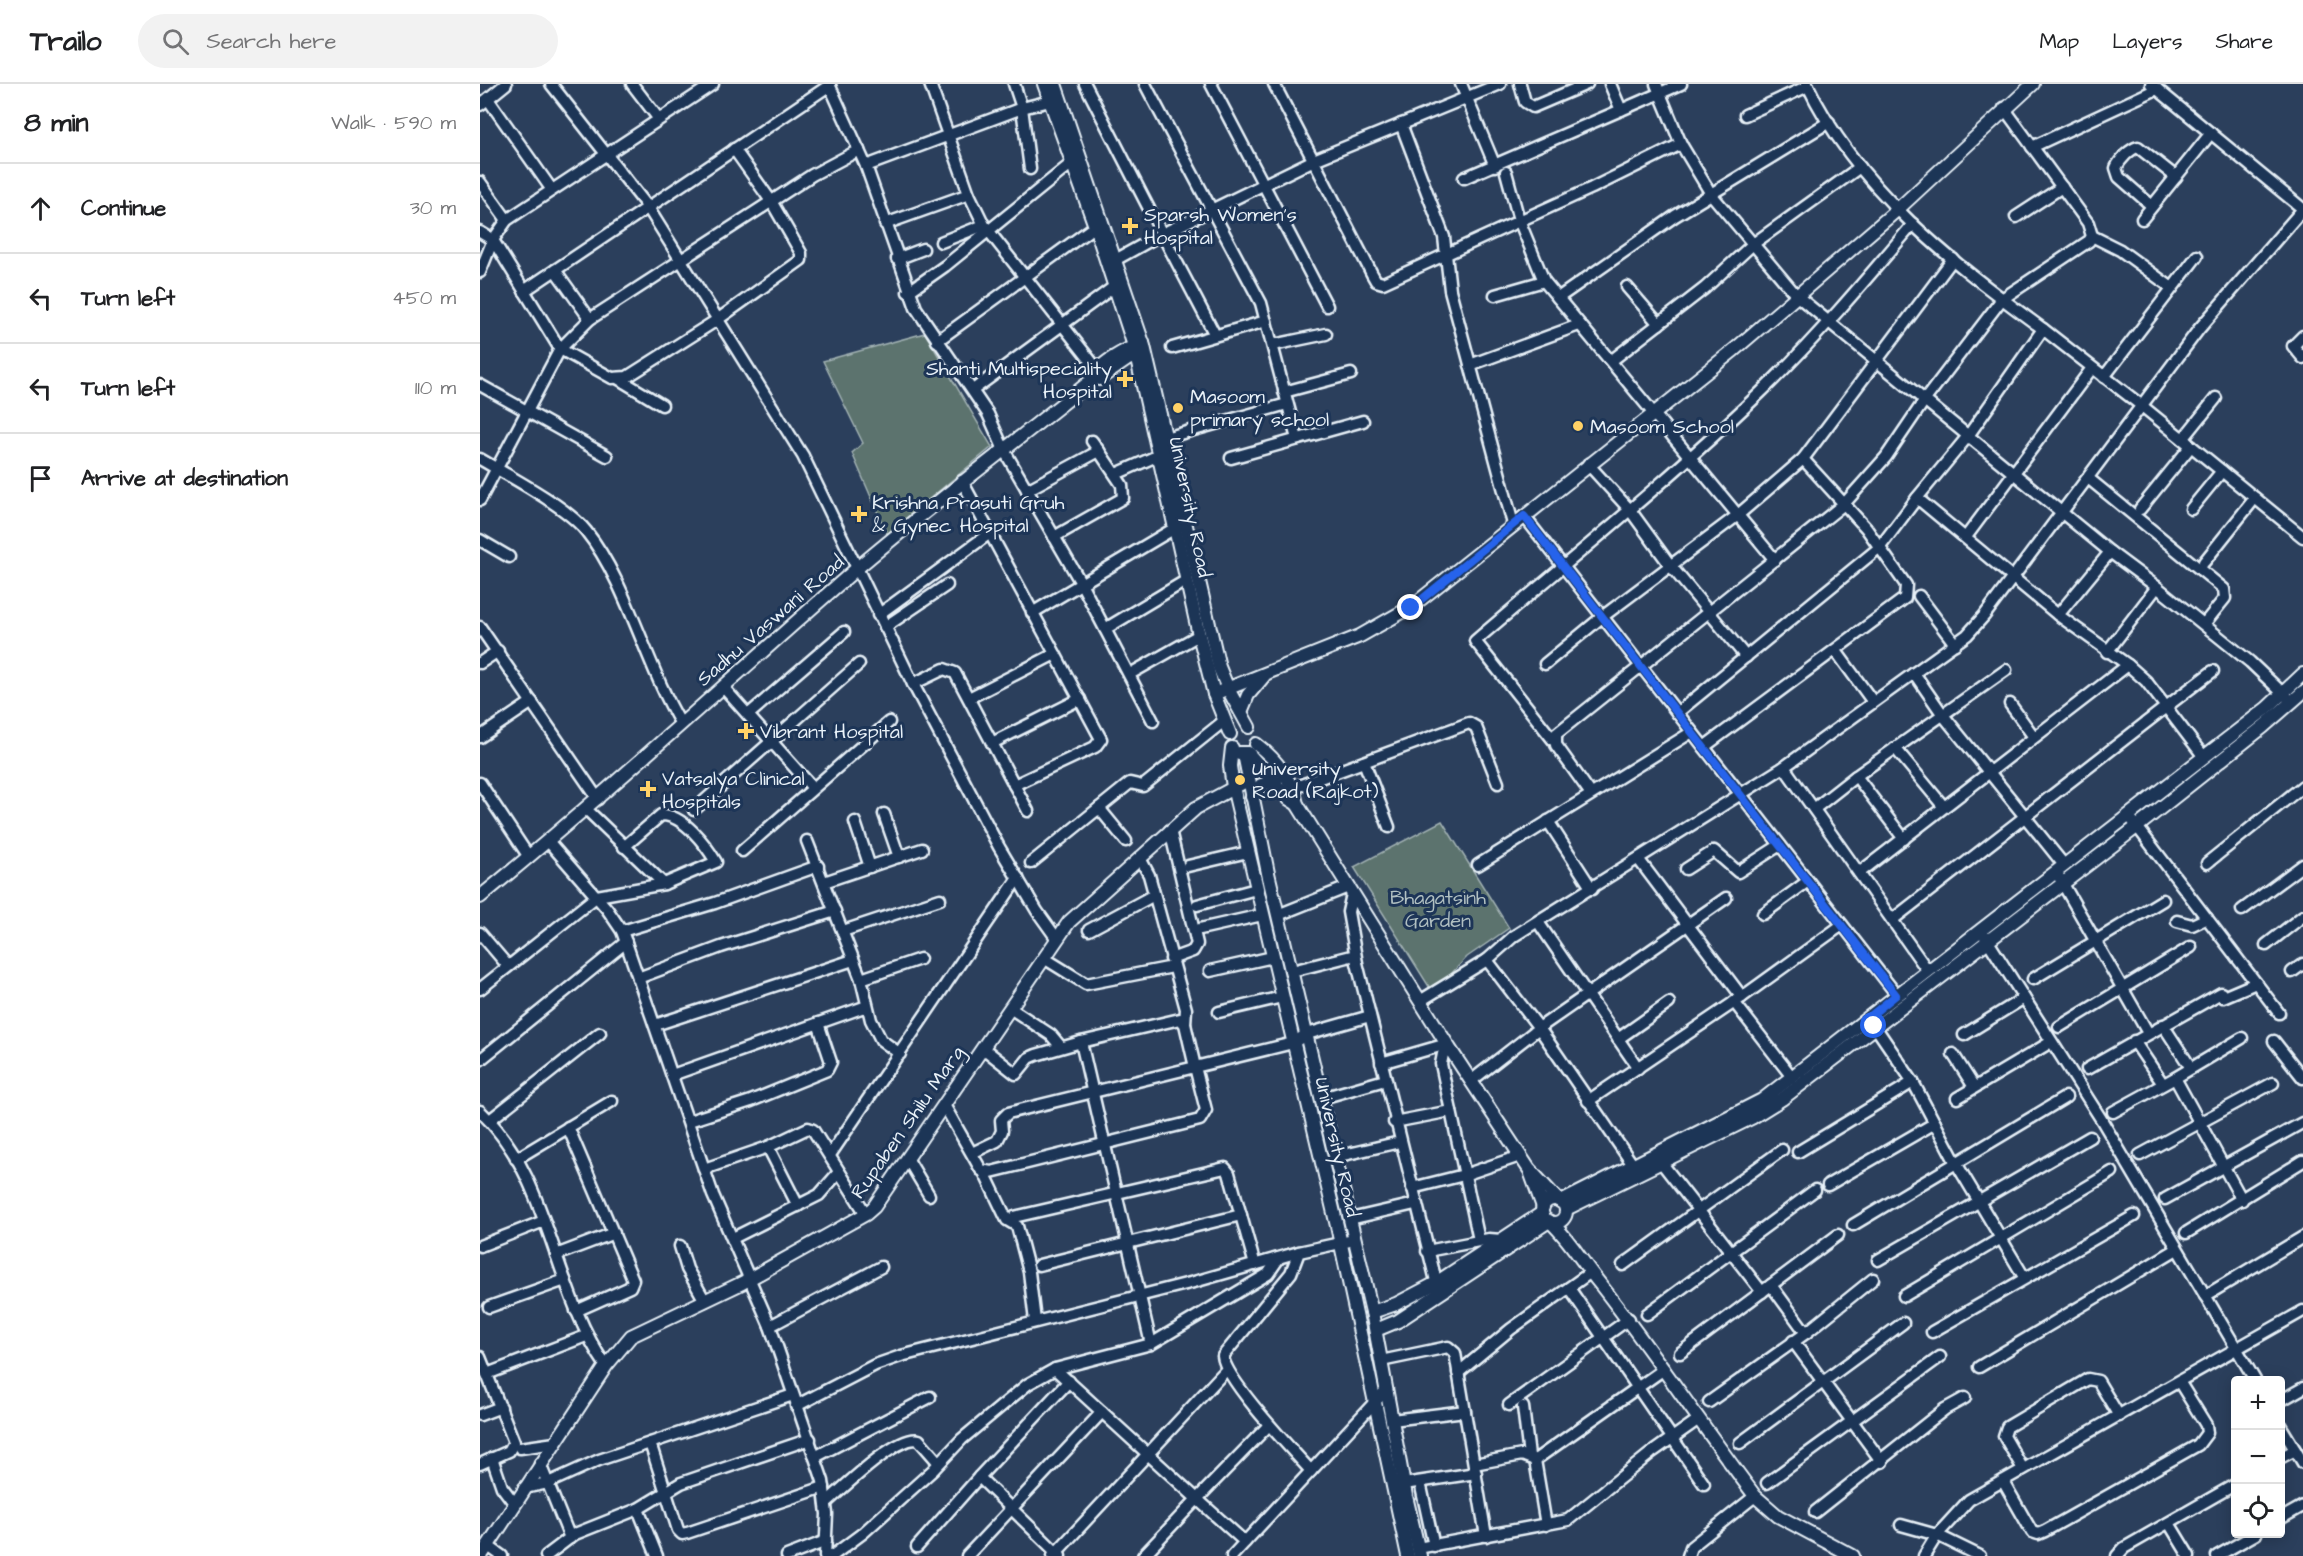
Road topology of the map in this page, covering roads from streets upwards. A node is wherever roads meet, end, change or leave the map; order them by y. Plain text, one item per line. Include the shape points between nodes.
1 (507, 84) edge
2 (551, 84) edge
3 (632, 84) edge
4 (713, 84) edge
5 (930, 84) edge
6 (1014, 84) edge
7 (1044, 84) edge
8 (1054, 84) edge
9 (1085, 84) edge
10 (1145, 84) edge
11 (1212, 84) edge
12 (1274, 84) edge
13 (1461, 84) edge
14 (1500, 84) edge
15 (1520, 84) edge
16 (1587, 84) edge
17 (1610, 84) edge
18 (1681, 84) edge
19 (2033, 84) edge
20 (829, 85) edge
21 (1807, 85) edge
22 (2154, 86) edge
23 (1658, 89) edge
24 (1467, 97) junction
25 (1050, 101) junction
26 (484, 102) edge
27 (1022, 108) junction
28 (2004, 108) junction
29 (1621, 110) junction
30 (1745, 115) dead end
31 (658, 118) junction
32 (1829, 122) junction
33 (1401, 124) junction
34 (2211, 133) junction
35 (950, 136) junction
36 (1682, 144) junction
37 (2032, 147) junction
38 (734, 149) junction
39 (859, 150) junction
40 (607, 154) junction
41 (1314, 160) junction
42 (1072, 163) junction
43 (866, 166) junction
44 (1495, 166) junction
45 (1860, 167) junction
46 (1030, 169) dead end
47 (1506, 172) dead end
48 (2176, 177) junction
49 (1464, 178) dead end
50 (480, 182) edge
51 (1262, 184) junction
52 (2062, 187) junction
53 (552, 190) junction
54 (969, 194) junction
55 (1711, 194) junction
56 (771, 201) junction
57 (647, 206) junction
58 (2152, 206) junction
59 (1212, 208) junction
60 (2303, 209) edge
61 (1897, 210) junction
62 (2016, 218) dead end
63 (2142, 219) dead end
64 (507, 220) junction
65 (1519, 220) junction
66 (885, 224) junction
67 (1913, 224) junction
68 (1095, 226) junction
69 (986, 227) junction
70 (480, 231) edge
71 (1162, 234) junction
72 (2092, 236) junction
73 (493, 240) junction
74 (941, 242) dead end
75 (1753, 244) junction
76 (923, 249) dead end
77 (1446, 253) junction
78 (2197, 256) dead end
79 (680, 259) junction
80 (897, 259) junction
81 (1117, 259) junction
82 (1953, 259) junction
83 (555, 270) junction
84 (480, 273) edge
85 (1025, 278) junction
86 (1545, 280) junction
87 (1115, 286) junction
88 (1627, 286) dead end
89 (2172, 288) junction
90 (524, 291) junction
91 (908, 292) junction
92 (1495, 295) dead end
93 (1796, 295) junction
94 (1558, 298) junction
95 (2002, 299) junction
96 (1327, 306) dead end
97 (590, 319) junction
98 (717, 320) junction
99 (1266, 321) junction
100 (1829, 321) junction
101 (1659, 324) junction
102 (1063, 325) junction
103 (1579, 325) junction
104 (2043, 329) junction
105 (1326, 334) dead end
106 (1215, 335) junction
107 (2303, 336) edge
108 (937, 341) junction
109 (1273, 345) junction
110 (1172, 348) dead end
111 (560, 349) junction
112 (1140, 349) junction
113 (2303, 358) edge
114 (1611, 361) junction
115 (1877, 363) junction
116 (1470, 365) junction
117 (2092, 368) junction
118 (1351, 374) dead end
119 (1095, 375) junction
120 (2104, 377) junction
121 (619, 379) junction
122 (480, 385) edge
123 (973, 390) junction
124 (1284, 392) junction
125 (2216, 398) dead end
126 (1924, 401) junction
127 (1287, 404) junction
128 (662, 405) dead end
129 (2142, 406) junction
130 (1654, 412) junction
131 (527, 413) junction
132 (1363, 420) dead end
133 (1968, 436) junction
134 (1165, 438) junction
135 (1297, 440) junction
136 (1092, 441) dead end
137 (2187, 442) junction
138 (1004, 450) junction
139 (1099, 451) junction
140 (1159, 455) junction
141 (1689, 455) junction
142 (607, 456) dead end
143 (1231, 458) dead end
144 (480, 459) edge
145 (1803, 459) junction
146 (1588, 464) junction
147 (497, 469) junction
148 (2222, 471) junction
149 (2015, 472) junction
150 (1116, 474) junction
151 (2088, 478) junction
152 (962, 481) junction
153 (1027, 490) junction
154 (1917, 498) junction
155 (2255, 498) junction
156 (480, 500) edge
157 (1844, 504) junction
158 (2140, 509) dead end
159 (2192, 509) dead end
160 (1630, 510) junction
161 (2061, 510) junction
162 (1738, 514) junction
163 (1524, 516) junction
164 (1513, 524) junction
165 (1175, 528) junction
166 (990, 533) junction
167 (1054, 537) junction
168 (1966, 537) junction
169 (2303, 537) edge
170 (480, 540) edge
171 (1880, 547) junction
172 (2110, 552) junction
173 (509, 557) dead end
174 (1775, 561) junction
175 (2204, 562) dead end
176 (1670, 565) junction
177 (1563, 566) junction
178 (857, 569) junction
179 (2014, 577) junction
180 (1187, 580) junction
181 (1081, 583) junction
182 (947, 585) dead end
183 (2157, 586) junction
184 (1919, 596) dead end
185 (1710, 612) junction
186 (1032, 613) junction
187 (878, 615) junction
188 (2058, 615) junction
189 (1602, 617) junction
190 (2204, 624) junction
191 (480, 627) edge
192 (885, 627) junction
193 (1105, 629) junction
194 (844, 632) dead end
195 (1198, 635) junction
196 (1955, 644) junction
197 (498, 651) junction
198 (1836, 651) junction
199 (2107, 652) junction
200 (1055, 654) junction
201 (1746, 657) junction
202 (480, 663) edge
203 (859, 664) dead end
204 (1545, 664) dead end
205 (2128, 665) junction
206 (1641, 667) junction
207 (2006, 670) dead end
208 (2213, 671) dead end
209 (1267, 673) junction
210 (1914, 673) junction
211 (1130, 674) junction
212 (913, 684) junction
213 (2301, 684) edge
214 (723, 687) junction
215 (1228, 689) junction
216 (1214, 694) junction
217 (2288, 697) junction
218 (969, 698) junction
219 (1080, 699) junction
220 (532, 702) junction
221 (1873, 702) junction
222 (2010, 704) dead end
223 (2166, 707) junction
224 (1241, 712) junction
225 (1677, 713) junction
226 (748, 715) junction
227 (1943, 715) junction
228 (1153, 721) dead end
229 (1224, 721) junction
230 (889, 722) dead end
231 (681, 724) junction
232 (1249, 727) junction
233 (1692, 732) junction
234 (1230, 735) junction
235 (480, 737) edge
236 (2034, 737) junction
237 (772, 741) junction
238 (1554, 741) junction
239 (992, 743) junction
240 (1704, 747) junction
241 (1232, 748) junction
242 (1896, 748) junction
243 (1250, 750) junction
244 (2204, 757) junction
245 (1364, 762) junction
246 (1784, 767) junction
247 (1990, 772) junction
248 (1856, 776) junction
249 (1248, 780) junction
250 (1276, 781) junction
251 (480, 783) edge
252 (1498, 783) dead end
253 (1014, 785) junction
254 (2303, 786) edge
255 (812, 787) junction
256 (1233, 787) junction
257 (1293, 788) junction
258 (1591, 794) junction
259 (1741, 795) junction
260 (1252, 797) junction
261 (598, 799) junction
262 (491, 800) junction
263 (1297, 804) junction
264 (480, 807) edge
265 (1944, 807) junction
266 (1099, 808) junction
267 (586, 809) junction
268 (1814, 809) junction
269 (693, 810) dead end
270 (1028, 811) dead end
271 (884, 814) dead end
272 (2025, 815) junction
273 (2128, 815) junction
274 (1548, 821) junction
275 (855, 822) dead end
276 (2138, 826) junction
277 (1389, 827) dead end
278 (1170, 830) junction
279 (1904, 839) junction
280 (548, 841) junction
281 (807, 841) dead end
282 (1126, 841) dead end
283 (1779, 845) junction
284 (624, 847) junction
285 (922, 849) dead end
286 (742, 851) dead end
287 (1248, 852) junction
288 (529, 857) junction
289 (899, 857) junction
290 (1140, 858) junction
291 (1639, 860) junction
292 (1031, 863) dead end
293 (2207, 863) dead end
294 (1478, 865) dead end
295 (2303, 865) edge
296 (818, 866) junction
297 (1188, 866) dead end
298 (870, 867) junction
299 (2060, 868) junction
300 (1686, 870) dead end
301 (1859, 873) junction
302 (1018, 878) junction
303 (1808, 881) junction
304 (824, 882) junction
305 (2062, 883) junction
306 (663, 884) junction
307 (1256, 889) junction
308 (1592, 889) junction
309 (1350, 890) junction
310 (1154, 895) junction
311 (597, 896) junction
312 (480, 897) edge
313 (1726, 898) dead end
314 (940, 899) dead end
315 (2163, 900) dead end
316 (1197, 905) dead end
317 (2242, 910) dead end
318 (835, 911) junction
319 (1762, 914) dead end
320 (1262, 915) junction
321 (1278, 915) junction
322 (2303, 916) edge
323 (2207, 918) junction
324 (1892, 920) junction
325 (2177, 921) dead end
326 (1538, 922) junction
327 (1688, 924) junction
328 (1842, 925) junction
329 (1200, 929) dead end
330 (1089, 930) dead end
331 (843, 931) junction
332 (480, 933) edge
333 (1984, 935) junction
334 (624, 937) junction
335 (1057, 939) junction
336 (2094, 941) junction
337 (2266, 945) dead end
338 (2191, 946) dead end
339 (1355, 955) junction
340 (1273, 957) junction
341 (1044, 958) junction
342 (920, 959) dead end
343 (854, 960) junction
344 (1487, 960) junction
345 (1172, 963) junction
346 (2303, 964) edge
347 (508, 966) junction
348 (1292, 970) junction
349 (1210, 971) dead end
350 (1928, 971) junction
351 (2292, 972) dead end
352 (638, 978) junction
353 (2033, 978) dead end
354 (861, 979) junction
355 (2256, 983) junction
356 (480, 989) edge
357 (2122, 989) junction
358 (1587, 994) junction
359 (1896, 995) junction
360 (1282, 997) junction
361 (2024, 998) junction
362 (1738, 1000) junction
363 (1420, 1001) junction
364 (1669, 1003) dead end
365 (867, 1006) junction
366 (1011, 1008) junction
367 (1219, 1012) dead end
368 (2279, 1013) dead end
369 (1370, 1016) junction
370 (1872, 1022) junction
371 (818, 1023) junction
372 (1185, 1024) junction
373 (655, 1025) junction
374 (2163, 1025) junction
375 (2059, 1027) dead end
376 (1539, 1028) junction
377 (600, 1033) dead end
378 (2148, 1033) junction
379 (1307, 1034) junction
380 (1964, 1035) dead end
381 (2242, 1038) dead end
382 (1618, 1039) junction
383 (2134, 1041) junction
384 (2274, 1041) dead end
385 (1081, 1042) junction
386 (2051, 1042) junction
387 (1293, 1043) junction
388 (1448, 1046) junction
389 (1061, 1047) junction
390 (983, 1048) junction
391 (900, 1054) junction
392 (1953, 1054) dead end
393 (480, 1060) edge
394 (1381, 1064) junction
395 (1195, 1067) junction
396 (1638, 1068) junction
397 (2191, 1068) junction
398 (2087, 1069) dead end
399 (672, 1075) junction
400 (1792, 1077) junction
401 (2303, 1077) edge
402 (2175, 1078) junction
403 (1384, 1080) junction
404 (1471, 1081) junction
405 (1913, 1082) junction
406 (2273, 1083) dead end
407 (2163, 1084) junction
408 (1974, 1087) junction
409 (1093, 1092) junction
410 (2066, 1097) dead end
411 (1322, 1098) junction
412 (1957, 1098) dead end
413 (612, 1101) dead end
414 (1588, 1101) junction
415 (944, 1105) junction
416 (480, 1111) edge
417 (1451, 1111) junction
418 (2113, 1112) dead end
419 (490, 1120) junction
420 (689, 1121) junction
421 (2201, 1121) junction
422 (1394, 1122) junction
423 (1935, 1123) junction
424 (2302, 1123) edge
425 (568, 1127) junction
426 (2090, 1137) dead end
427 (1400, 1142) junction
428 (1106, 1143) junction
429 (768, 1147) junction
430 (1782, 1150) dead end
431 (1798, 1152) dead end
432 (972, 1153) junction
433 (831, 1155) junction
434 (2140, 1155) dead end
435 (1520, 1156) junction
436 (1335, 1157) junction
437 (907, 1158) junction
438 (1658, 1158) junction
439 (516, 1159) junction
440 (2303, 1161) edge
441 (1956, 1163) junction
442 (1633, 1165) junction
443 (2224, 1167) junction
444 (704, 1169) junction
445 (1529, 1169) junction
446 (839, 1172) junction
447 (2112, 1172) dead end
448 (984, 1173) junction
449 (1464, 1175) junction
450 (1828, 1185) dead end
451 (1412, 1188) junction
452 (1815, 1190) dead end
453 (1116, 1194) junction
454 (929, 1195) dead end
455 (2165, 1199) dead end
456 (2242, 1200) junction
457 (1978, 1201) junction
458 (1415, 1204) junction
459 (798, 1206) junction
460 (1563, 1207) junction
461 (1700, 1210) junction
462 (866, 1214) junction
463 (1241, 1215) junction
464 (1547, 1216) junction
465 (2133, 1216) dead end
466 (1014, 1217) dead end
467 (1350, 1219) junction
468 (544, 1221) junction
469 (1853, 1225) dead end
470 (614, 1233) junction
471 (2186, 1233) dead end
472 (1838, 1235) dead end
473 (2303, 1237) edge
474 (733, 1238) junction
475 (2001, 1239) junction
476 (1354, 1240) junction
477 (1479, 1240) junction
478 (1501, 1240) junction
479 (1340, 1243) junction
480 (1127, 1244) junction
481 (1574, 1244) junction
482 (480, 1246) edge
483 (680, 1246) dead end
484 (2177, 1249) junction
485 (1732, 1250) junction
486 (1427, 1251) junction
487 (1299, 1252) junction
488 (556, 1255) junction
489 (1279, 1258) junction
490 (1878, 1260) dead end
491 (1039, 1265) dead end
492 (1255, 1265) junction
493 (1623, 1265) dead end
494 (881, 1267) dead end
495 (1591, 1272) junction
496 (2024, 1277) junction
497 (751, 1278) junction
498 (1873, 1279) dead end
499 (565, 1280) junction
500 (1569, 1288) junction
501 (1438, 1289) junction
502 (1766, 1289) junction
503 (1140, 1294) junction
504 (1904, 1296) dead end
505 (2205, 1296) junction
506 (705, 1301) junction
507 (489, 1307) dead end
508 (576, 1311) junction
509 (2303, 1311) edge
510 (1372, 1312) junction
511 (1647, 1314) dead end
512 (1629, 1319) junction
513 (1035, 1321) junction
514 (1903, 1323) dead end
515 (770, 1326) junction
516 (1376, 1330) junction
517 (1932, 1332) dead end
518 (1806, 1333) junction
519 (586, 1336) junction
520 (1603, 1338) junction
521 (1793, 1341) junction
522 (1151, 1344) junction
523 (2237, 1350) junction
524 (1680, 1353) dead end
525 (1940, 1356) dead end
526 (480, 1359) edge
527 (1381, 1361) junction
528 (606, 1366) junction
529 (1979, 1367) dead end
530 (1055, 1369) junction
531 (1227, 1369) junction
532 (1664, 1369) junction
533 (1458, 1372) junction
534 (487, 1374) junction
535 (2253, 1376) edge
536 (1069, 1382) junction
537 (1822, 1383) junction
538 (2180, 1383) junction
539 (1637, 1388) junction
540 (2303, 1388) edge
541 (1386, 1390) junction
542 (930, 1397) dead end
543 (1965, 1398) dead end
544 (2285, 1398) edge
545 (794, 1401) junction
546 (1374, 1402) junction
547 (1709, 1402) dead end
548 (1509, 1405) dead end
549 (501, 1407) junction
550 (1523, 1407) dead end
551 (1464, 1411) junction
552 (1102, 1412) junction
553 (480, 1416) edge
554 (2119, 1416) junction
555 (1700, 1419) junction
556 (1392, 1420) junction
557 (1852, 1422) junction
558 (1269, 1425) junction
559 (2283, 1430) edge
560 (810, 1439) junction
561 (1672, 1439) junction
562 (555, 1443) junction
563 (650, 1443) junction
564 (1740, 1443) dead end
565 (520, 1448) dead end
566 (2295, 1450) junction
567 (1147, 1454) junction
568 (2285, 1455) edge
569 (815, 1457) junction
570 (492, 1458) junction
571 (1532, 1458) junction
572 (1882, 1462) junction
573 (939, 1463) junction
574 (2303, 1463) edge
575 (480, 1464) edge
576 (540, 1464) junction
577 (1475, 1469) junction
578 (2023, 1469) junction
579 (1311, 1471) junction
580 (979, 1477) junction
581 (2003, 1480) junction
582 (1420, 1482) junction
583 (548, 1483) junction
584 (1767, 1483) dead end
585 (1404, 1484) junction
586 (1704, 1484) dead end
587 (2231, 1486) edge
588 (824, 1487) junction
589 (524, 1488) junction
590 (666, 1491) junction
591 (1755, 1496) junction
592 (1197, 1499) junction
593 (514, 1503) junction
594 (826, 1503) junction
595 (2303, 1506) edge
596 (1011, 1508) junction
597 (638, 1509) junction
598 (1815, 1512) dead end
599 (2285, 1516) edge
600 (2169, 1523) junction
601 (1546, 1526) junction
602 (1901, 1526) dead end
603 (1937, 1535) junction
604 (1486, 1536) junction
605 (570, 1538) junction
606 (2248, 1538) edge
607 (826, 1541) junction
608 (1245, 1542) junction
609 (1434, 1546) junction
610 (917, 1547) dead end
611 (484, 1551) edge
612 (1415, 1553) edge
613 (1842, 1554) edge
614 (1056, 1555) edge
615 (502, 1556) edge
616 (546, 1556) edge
617 (657, 1556) edge
618 (787, 1556) edge
619 (825, 1556) edge
620 (832, 1556) edge
621 (967, 1556) edge
622 (1143, 1556) edge
623 (1232, 1556) edge
624 (1688, 1556) edge
625 (1924, 1556) edge
626 (1980, 1556) edge
627 (2117, 1556) edge
628 (2189, 1556) edge
629 (2217, 1556) edge

1 - 26 street
2 - 40 street
3 - 31 street
4 - 31 street
5 - 35 street
6 - 27 street
7 - 25 street, University Road
8 - 81 street, University Road
9 - 71 street
10 - 59 street
11 - 51 street
12 - 41 street
13 - 24 street
14 - 24 street
15 - 16 street via 1525,102 1533,107
17 - 29 street
18 - 23 street
19 - 28 street
20 - 38 street
20 - 39 street
21 - 30 street
21 - 32 street
22 - 34 street
22 - 37 street
23 - 29 street
23 - 36 street
24 - 33 street
24 - 44 street
25 - 27 street
25 - 42 street, University Road
26 - 53 street
27 - 35 street
27 - 46 street
28 - 37 street
28 - 61 street
29 - 44 street
31 - 40 street
32 - 45 street
32 - 55 street
33 - 41 street
33 - 77 street via 1439,218
34 - 48 street
34 - 60 street
35 - 43 street
35 - 54 street
36 - 55 street
36 - 65 street
37 - 52 street
38 - 56 street
38 - 57 street
39 - 43 street
39 - 56 street
40 - 53 street
40 - 57 street
41 - 51 street
41 - 77 street via 1376,281 1390,282
42 - 68 street, University Road
42 - 69 street
43 - 66 street
44 - 49 street
45 - 61 street
45 - 75 street
47 - 65 street
48 - 58 street
48 - 58 street via 2138,147 2118,163 2120,177
50 - 64 street
51 - 59 street
51 - 96 street
52 - 62 street
52 - 72 street via 2088,222
53 - 64 street
54 - 66 street
54 - 69 street
55 - 75 street
55 - 94 street
56 - 79 street
56 - 98 street via 801,253 801,260
57 - 79 street
57 - 83 street
58 - 63 street
59 - 71 street
59 - 99 street via 1261,303
60 - 129 street via 2199,329
61 - 67 street
61 - 93 street
64 - 73 street
65 - 77 street
65 - 86 street
66 - 80 street
67 - 82 street
67 - 100 street
68 - 85 street
68 - 87 street, University Road
69 - 74 street
69 - 85 street
69 - 91 street via 945,266
70 - 73 street
71 - 81 street
71 - 106 street
72 - 89 street via 2120,250
72 - 95 street
73 - 84 street
73 - 90 street
75 - 93 street
75 - 101 street
76 - 80 street
77 - 116 street via 1450,291
78 - 89 street
79 - 97 street
79 - 98 street
80 - 91 street
81 - 112 street, University Road
82 - 95 street
82 - 115 street
83 - 90 street
83 - 97 street
85 - 102 street
85 - 108 street
86 - 92 street
86 - 94 street
87 - 102 street
87 - 112 street, University Road
88 - 101 street
89 - 120 street
90 - 111 street
91 - 108 street
93 - 100 street
93 - 130 street via 1734,350
94 - 103 street
95 - 104 street
95 - 126 street
97 - 111 street
98 - 121 street
98 - 178 street via 803,456
99 - 106 street
99 - 109 street
100 - 115 street
100 - 141 street via 1760,393
101 - 114 street
102 - 119 street
102 - 123 street
103 - 114 street
103 - 116 street
104 - 117 street
104 - 133 street
105 - 109 street
106 - 110 street
107 - 113 street via 2293,346
108 - 123 street
109 - 124 street
111 - 121 street
111 - 131 street
112 - 119 street, Sadhu Vaswani Road via 1097,380
112 - 134 street, University Road
112 - 140 street, University Road
114 - 130 street
115 - 126 street
115 - 145 street
116 - 164 street
117 - 120 street
117 - 149 street
118 - 124 street
119 - 138 street, Sadhu Vaswani Road
120 - 129 street
121 - 128 street
122 - 131 street
123 - 138 street
124 - 127 street
125 - 137 street
126 - 133 street
126 - 157 street via 1886,457
127 - 134 street
127 - 135 street
129 - 137 street
129 - 151 street
130 - 141 street
130 - 146 street
131 - 142 street
131 - 147 street
132 - 135 street
133 - 149 street
133 - 154 street
134 - 215 street, University Road via 1219,667
135 - 143 street
136 - 139 street
137 - 148 street
137 - 158 street
138 - 152 street, Sadhu Vaswani Road
138 - 153 street
139 - 150 street
139 - 153 street
140 - 150 street
140 - 165 street, University Road
141 - 160 street
141 - 162 street
144 - 147 street
145 - 157 street
145 - 162 street
146 - 160 street
146 - 163 street
147 - 156 street
147 - 231 street via 585,530 614,579 661,688
148 - 155 street
148 - 159 street
149 - 161 street
149 - 168 street
150 - 167 street via 1123,498
151 - 161 street
151 - 190 street via 2224,589 2226,598
152 - 166 street
152 - 178 street, Sadhu Vaswani Road
153 - 167 street
154 - 168 street
154 - 171 street
155 - 169 street
155 - 175 street
157 - 171 street
157 - 174 street
160 - 176 street
160 - 177 street
161 - 172 street
161 - 179 street
162 - 174 street
162 - 176 street
163 - 164 street
163 - 177 street
164 - 209 street via 1411,608 1387,623
165 - 180 street, University Road
165 - 181 street
166 - 186 street
166 - 187 street
167 - 181 street
168 - 179 street
170 - 173 street
171 - 198 street via 1906,585 1905,598
171 - 201 street
172 - 183 street
172 - 188 street
174 - 185 street
176 - 185 street
176 - 189 street
177 - 189 street
177 - 238 street via 1476,641
178 - 187 street
178 - 214 street, Sadhu Vaswani Road
179 - 188 street
179 - 196 street via 1976,626
180 - 193 street
180 - 195 street, University Road
181 - 186 street
181 - 193 street
182 - 192 street
183 - 190 street
183 - 199 street
184 - 196 street
185 - 201 street
185 - 206 street
186 - 200 street
187 - 192 street
188 - 199 street
189 - 204 street
189 - 206 street
190 - 217 street
191 - 197 street
192 - 212 street
193 - 211 street
194 - 226 street
195 - 211 street
195 - 216 street, University Road
196 - 210 street
197 - 202 street
197 - 220 street
198 - 221 street
198 - 240 street
199 - 205 street
200 - 218 street
200 - 219 street
201 - 225 street
203 - 237 street
205 - 223 street
205 - 236 street
206 - 225 street
206 - 238 street via 1559,731
207 - 227 street
208 - 223 street
209 - 215 street
209 - 224 street via 1248,696
210 - 221 street
210 - 227 street
211 - 228 street
212 - 218 street via 948,669 955,673
212 - 302 street
213 - 217 street
214 - 226 street
214 - 231 street, Sadhu Vaswani Road
215 - 216 street
215 - 224 street, University Road
216 - 229 street, University Road
217 - 244 street
217 - 276 street
218 - 239 street
219 - 239 street
219 - 253 street via 1100,735 1099,744
220 - 235 street
220 - 261 street
221 - 246 street
222 - 236 street
223 - 244 street
223 - 272 street
224 - 232 street, University Road
225 - 233 street
226 - 237 street
227 - 242 street
227 - 247 street
229 - 234 street, University Road
229 - 266 street via 1143,786 1130,783
230 - 255 street
231 - 261 street, Sadhu Vaswani Road
232 - 234 street via 1236,727
232 - 243 street via 1256,733
233 - 240 street
233 - 258 street
234 - 241 street
236 - 247 street
237 - 255 street
237 - 269 street
238 - 258 street
239 - 253 street
240 - 259 street
241 - 243 street
241 - 256 street, University Road
242 - 248 street
242 - 265 street
243 - 249 street, University Road
243 - 250 street
243 - 257 street via 1273,759
244 - 273 street
245 - 252 street via 1469,723 1476,727
245 - 257 street
245 - 277 street
246 - 259 street
246 - 268 street
247 - 265 street
247 - 272 street
248 - 268 street
248 - 279 street
249 - 256 street, Rupaben Shilu Marg
249 - 260 street, University Road
250 - 260 street via 1261,785
250 - 263 street
251 - 262 street
253 - 270 street
254 - 293 street
255 - 286 street
256 - 278 street, Rupaben Shilu Marg via 1196,808
256 - 287 street, University Road
257 - 263 street
258 - 274 street
259 - 283 street
259 - 291 street
260 - 321 street, University Road
261 - 267 street, Sadhu Vaswani Road
262 - 264 street
262 - 288 street
263 - 309 street
265 - 279 street
266 - 282 street
266 - 292 street
267 - 280 street, Sadhu Vaswani Road
267 - 284 street
268 - 301 street
271 - 289 street
272 - 299 street
272 - 324 street
273 - 276 street
273 - 299 street
274 - 294 street
274 - 308 street
275 - 298 street
276 - 305 street
276 - 323 street
278 - 290 street, Rupaben Shilu Marg
278 - 345 street via 1197,944 1193,951
279 - 301 street
280 - 288 street, Sadhu Vaswani Road
280 - 311 street
281 - 296 street
283 - 300 street via 1738,872 1714,851
283 - 303 street
284 - 306 street
284 - 306 street via 661,814 668,814 684,825 716,862
285 - 289 street
287 - 297 street
287 - 307 street, University Road
288 - 312 street, Sadhu Vaswani Road
289 - 298 street
290 - 310 street
290 - 335 street, Rupaben Shilu Marg via 1069,922
291 - 308 street
291 - 327 street
295 - 317 street
296 - 304 street
296 - 334 street
298 - 304 street
299 - 305 street
299 - 333 street
301 - 324 street
302 - 335 street
302 - 391 street
303 - 319 street
303 - 328 street
304 - 318 street
305 - 333 street
305 - 336 street
306 - 311 street
307 - 316 street
307 - 320 street, University Road
308 - 326 street
309 - 321 street
309 - 339 street via 1348,912
309 - 363 street
310 - 330 street
310 - 345 street
311 - 334 street
311 - 347 street
313 - 327 street
314 - 331 street
315 - 336 street
318 - 331 street
318 - 352 street
320 - 329 street
320 - 340 street, University Road
321 - 348 street, University Road
322 - 337 street
323 - 325 street via 2192,925
323 - 355 street
324 - 350 street
326 - 344 street via 1514,936
326 - 358 street
327 - 358 street
327 - 362 street
328 - 359 street
328 - 362 street
331 - 343 street
332 - 347 street
333 - 350 street
333 - 361 street
333 - 370 street
334 - 352 street
334 - 393 street
335 - 341 street, Rupaben Shilu Marg
336 - 353 street
336 - 357 street
338 - 357 street
339 - 348 street
339 - 369 street
340 - 349 street
340 - 360 street, University Road
341 - 345 street via 1086,984
341 - 366 street, Rupaben Shilu Marg
342 - 354 street
343 - 354 street
343 - 373 street
344 - 363 street
344 - 376 street
345 - 372 street via 1186,1009
346 - 351 street
347 - 356 street
348 - 379 street, University Road
350 - 359 street
352 - 373 street
354 - 365 street
355 - 368 street
355 - 374 street via 2222,995
357 - 375 street
357 - 378 street
358 - 376 street
358 - 382 street
359 - 370 street
360 - 367 street
360 - 387 street, University Road
361 - 380 street
361 - 386 street
362 - 396 street
362 - 400 street
363 - 388 street
364 - 382 street
365 - 371 street
365 - 391 street via 881,1040
366 - 389 street via 1051,1035
366 - 390 street, Rupaben Shilu Marg
369 - 379 street
369 - 394 street
370 - 400 street
370 - 405 street
370 - 438 street via 1803,1084 1770,1107
371 - 399 street
371 - 420 street via 831,1062 828,1070
372 - 385 street via 1175,1018
372 - 395 street
373 - 399 street
374 - 378 street
374 - 397 street
376 - 404 street
376 - 414 street
377 - 419 street
378 - 383 street
379 - 387 street
379 - 411 street, University Road
381 - 397 street
382 - 396 street
383 - 398 street
383 - 407 street
384 - 401 street
385 - 389 street
385 - 409 street
386 - 408 street
386 - 484 street
387 - 395 street
387 - 479 street, University Road
388 - 394 street
388 - 404 street
388 - 417 street via 1441,1064
389 - 390 street via 1029,1059 1016,1074
390 - 415 street, Rupaben Shilu Marg
391 - 433 street
392 - 408 street
394 - 403 street
395 - 409 street
395 - 428 street via 1205,1116
396 - 414 street
397 - 402 street
399 - 420 street
400 - 438 street via 1742,1112
402 - 407 street
402 - 421 street
403 - 411 street
403 - 422 street
404 - 435 street
405 - 423 street
405 - 431 street
406 - 421 street
407 - 418 street
408 - 412 street
409 - 428 street
409 - 432 street via 1003,1115 997,1141
410 - 441 street
411 - 436 street, University Road
413 - 425 street
414 - 442 street
415 - 432 street
415 - 437 street, Rupaben Shilu Marg
416 - 419 street
417 - 422 street
417 - 449 street
419 - 439 street
420 - 444 street
421 - 434 street
421 - 443 street
422 - 427 street
423 - 441 street
423 - 450 street
424 - 443 street
425 - 439 street
425 - 470 street
426 - 457 street
427 - 436 street
427 - 451 street
428 - 448 street
428 - 453 street
429 - 433 street via 808,1128
429 - 444 street
429 - 459 street
430 - 461 street
432 - 448 street
433 - 446 street
435 - 445 street
435 - 449 street
436 - 467 street, University Road
437 - 454 street
437 - 462 street, Rupaben Shilu Marg
438 - 442 street
438 - 460 street
438 - 461 street
439 - 468 street
440 - 456 street
441 - 457 street
441 - 469 street
442 - 460 street
443 - 455 street
443 - 456 street
444 - 474 street
445 - 460 street
445 - 464 street
446 - 459 street via 819,1195
446 - 462 street
447 - 475 street
448 - 513 street via 1007,1220 1017,1226 1029,1272
449 - 451 street
449 - 477 street
451 - 458 street
452 - 485 street
453 - 463 street via 1226,1168
453 - 466 street
453 - 480 street
456 - 471 street
457 - 475 street
457 - 490 street
458 - 467 street
458 - 486 street
459 - 474 street
460 - 464 street via 1560,1221
460 - 464 street via 1548,1201
460 - 481 street
461 - 485 street
461 - 493 street
462 - 497 street, Rupaben Shilu Marg
463 - 480 street
463 - 492 street
464 - 478 street
464 - 481 street
464 - 501 street
465 - 496 street
467 - 476 street, University Road
468 - 482 street
468 - 488 street
470 - 488 street
470 - 508 street via 633,1280 630,1287
472 - 502 street
473 - 505 street
474 - 497 street
475 - 496 street
475 - 504 street
476 - 479 street
476 - 510 street, University Road
477 - 478 street
477 - 486 street
478 - 501 street
479 - 487 street
479 - 546 street, University Road
480 - 491 street
480 - 503 street
481 - 495 street
483 - 506 street via 687,1269
484 - 505 street
484 - 529 street
485 - 502 street
485 - 511 street
486 - 501 street
487 - 489 street
487 - 531 street via 1291,1273 1225,1353
488 - 499 street
489 - 492 street
489 - 522 street via 1268,1274
492 - 503 street
494 - 515 street
495 - 500 street
495 - 512 street
496 - 517 street
497 - 506 street, Rupaben Shilu Marg
497 - 515 street
498 - 518 street
499 - 507 street
499 - 508 street
500 - 520 street
500 - 533 street
501 - 510 street
501 - 516 street via 1398,1321
502 - 518 street
502 - 524 street
503 - 513 street
503 - 522 street
505 - 523 street
506 - 528 street, Rupaben Shilu Marg via 631,1336
508 - 519 street
509 - 523 street
510 - 516 street, University Road
512 - 520 street
512 - 532 street
513 - 545 street via 901,1356
514 - 537 street
515 - 545 street
516 - 527 street, University Road
518 - 521 street
519 - 528 street
519 - 534 street
520 - 539 street
520 - 548 street
521 - 537 street
521 - 547 street
522 - 530 street
523 - 535 street
523 - 538 street
525 - 557 street
526 - 534 street
527 - 533 street via 1448,1347 1455,1353
527 - 541 street, University Road
528 - 562 street, Rupaben Shilu Marg
530 - 536 street
530 - 573 street via 1028,1384 987,1416
531 - 558 street
531 - 567 street
532 - 539 street
532 - 555 street
533 - 551 street
534 - 549 street
536 - 552 street
536 - 580 street
537 - 557 street
537 - 564 street
538 - 554 street
538 - 581 street via 2206,1425 2204,1439 2045,1531 2032,1532
539 - 561 street
539 - 571 street
540 - 544 street
541 - 546 street
541 - 556 street, University Road
542 - 569 street
543 - 572 street via 1945,1409
545 - 560 street
545 - 563 street
546 - 579 street
546 - 612 street, University Road
549 - 553 street
549 - 570 street via 514,1442 508,1451
550 - 571 street
551 - 556 street
551 - 577 street
552 - 567 street
552 - 596 street
554 - 578 street
554 - 578 street via 2098,1381 2088,1379 2007,1427 2004,1437
555 - 561 street
555 - 591 street
556 - 585 street, University Road
557 - 572 street
557 - 584 street
558 - 579 street
558 - 592 street
559 - 566 street
560 - 569 street
560 - 590 street
561 - 586 street
561 - 601 street via 1568,1520
562 - 565 street
562 - 576 street, Rupaben Shilu Marg
563 - 583 street
563 - 590 street
566 - 568 street
566 - 574 street
567 - 592 street
567 - 614 street
569 - 588 street
570 - 575 street
570 - 593 street via 502,1487
571 - 577 street
571 - 601 street
572 - 598 street
573 - 594 street via 919,1440 906,1440
573 - 620 street
576 - 583 street
576 - 589 street, Rupaben Shilu Marg
577 - 582 street
577 - 604 street
578 - 581 street
579 - 608 street
580 - 596 street
580 - 610 street
581 - 603 street via 1969,1500
582 - 585 street
582 - 609 street
583 - 589 street
583 - 605 street
585 - 612 street, University Road
587 - 600 street
588 - 590 street via 682,1534
588 - 594 street
589 - 593 street, Rupaben Shilu Marg
590 - 597 street
591 - 613 street via 1778,1516
591 - 624 street via 1690,1546
592 - 608 street
592 - 622 street
593 - 611 street, Rupaben Shilu Marg
594 - 607 street
595 - 599 street
596 - 614 street
596 - 621 street
597 - 605 street
597 - 617 street
600 - 627 street via 2124,1548
600 - 628 street
601 - 604 street
602 - 603 street
603 - 625 street
603 - 626 street
604 - 609 street
605 - 616 street
606 - 629 street
607 - 618 street
607 - 619 street
608 - 623 street
609 - 612 street
611 - 615 street

